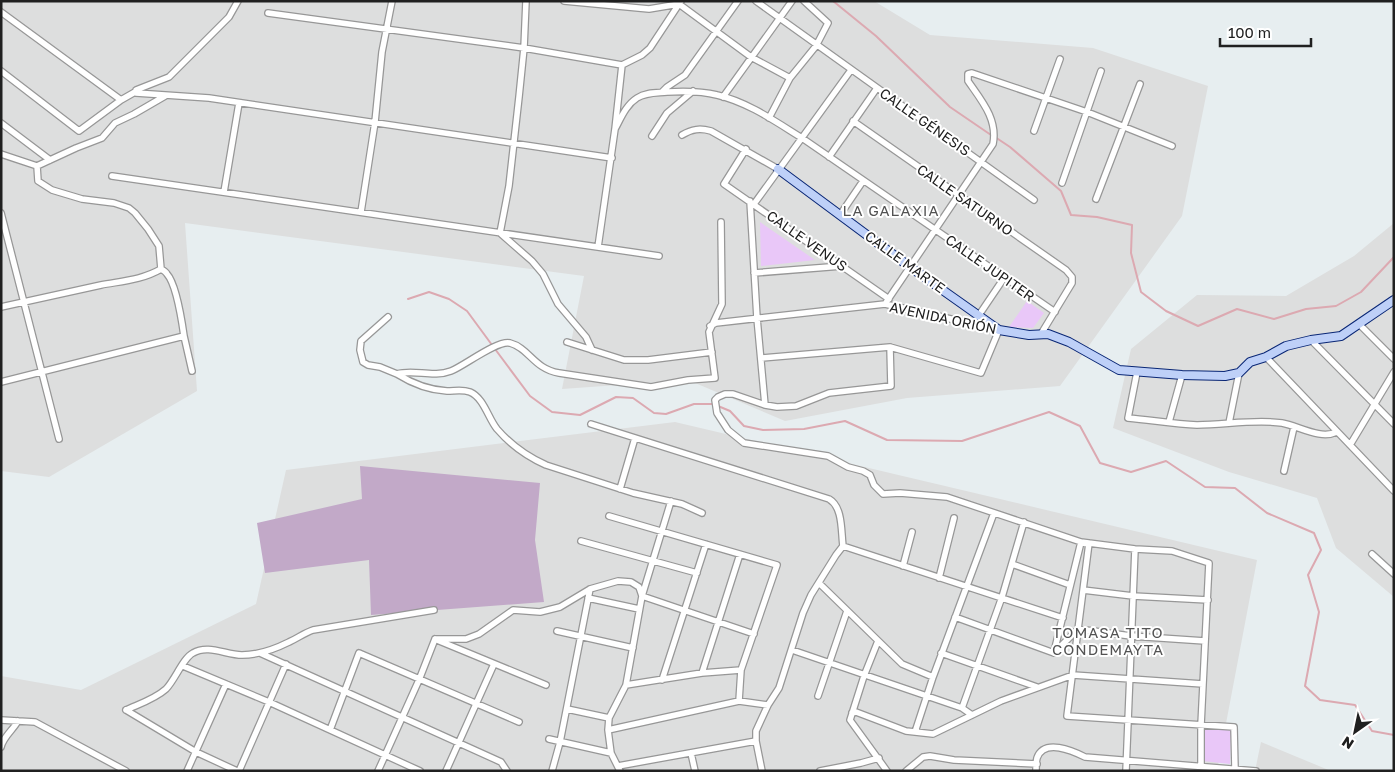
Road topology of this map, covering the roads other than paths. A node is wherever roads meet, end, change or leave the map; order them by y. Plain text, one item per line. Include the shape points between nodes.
1 (238, 1) edge
2 (392, 1) edge
3 (526, 1) edge
4 (564, 1) edge
5 (738, 1) edge
6 (756, 1) edge
7 (792, 1) edge
8 (804, 1) edge
9 (680, 3) edge
10 (1, 12) edge
11 (268, 13) dead end
12 (781, 18) junction
13 (387, 29) junction
14 (717, 32) junction
15 (816, 46) junction
16 (524, 48) junction
17 (751, 56) junction
18 (1060, 59) dead end
19 (622, 65) junction
20 (851, 70) junction
21 (1101, 71) dead end
22 (1, 72) edge
23 (790, 78) junction
24 (1140, 84) dead end
25 (877, 88) junction
26 (693, 91) junction
27 (135, 92) junction
28 (662, 92) junction
29 (166, 94) junction
30 (723, 97) junction
31 (1046, 98) junction
32 (121, 100) junction
33 (238, 103) junction
34 (1087, 112) junction
35 (769, 118) junction
36 (853, 121) junction
37 (375, 122) junction
38 (1, 123) edge
39 (1125, 127) junction
40 (615, 129) junction
41 (1034, 131) dead end
42 (682, 135) dead end
43 (652, 136) dead end
44 (802, 138) junction
45 (513, 143) junction
46 (1172, 146) dead end
47 (746, 150) junction
48 (1, 154) edge
49 (612, 158) junction
50 (829, 158) junction
51 (50, 160) junction
52 (982, 162) junction
53 (37, 166) junction
54 (778, 169) junction
55 (112, 176) dead end
56 (863, 181) junction
57 (1062, 182) dead end
58 (224, 192) junction
59 (959, 196) junction
60 (1096, 199) dead end
61 (1034, 200) dead end
62 (752, 202) junction
63 (360, 212) junction
64 (1, 214) edge
65 (840, 215) junction
66 (721, 222) dead end
67 (936, 230) junction
68 (500, 233) junction
69 (598, 247) junction
70 (659, 256) dead end
71 (842, 266) junction
72 (910, 267) junction
73 (161, 269) junction
74 (754, 272) junction
75 (1004, 278) junction
76 (1394, 300) edge
77 (887, 301) junction
78 (24, 302) junction
79 (1, 307) edge
80 (1055, 312) junction
81 (979, 315) junction
82 (388, 317) dead end
83 (757, 318) junction
84 (1359, 324) junction
85 (710, 326) junction
86 (999, 330) junction
87 (1041, 334) junction
88 (184, 336) junction
89 (1311, 340) junction
90 (568, 342) dead end
91 (890, 347) junction
92 (592, 350) junction
93 (712, 352) junction
94 (1266, 357) junction
95 (761, 358) junction
96 (1394, 359) edge
97 (192, 371) dead end
98 (42, 372) junction
99 (1137, 372) junction
100 (1394, 372) edge
101 (1240, 373) junction
102 (397, 374) junction
103 (1182, 375) junction
104 (1, 382) edge
105 (1374, 404) junction
106 (765, 405) junction
107 (1170, 422) junction
108 (1229, 423) junction
109 (591, 424) dead end
110 (1394, 424) edge
111 (1294, 427) junction
112 (1337, 432) junction
113 (635, 438) junction
114 (58, 439) dead end
115 (1350, 445) junction
116 (1284, 470) dead end
117 (620, 489) junction
118 (1394, 491) edge
119 (671, 501) junction
120 (702, 513) dead end
121 (994, 513) junction
122 (609, 516) dead end
123 (954, 518) dead end
124 (1024, 522) junction
125 (663, 531) junction
126 (912, 532) dead end
127 (581, 541) dead end
128 (1081, 542) junction
129 (1088, 543) junction
130 (706, 544) junction
131 (843, 546) junction
132 (1135, 549) junction
133 (740, 554) junction
134 (1372, 554) dead end
135 (653, 560) junction
136 (1012, 564) junction
137 (903, 566) junction
138 (1392, 570) edge
139 (697, 573) junction
140 (939, 578) junction
141 (818, 583) junction
142 (1070, 585) junction
143 (966, 586) junction
144 (590, 589) junction
145 (1084, 590) junction
146 (642, 596) junction
147 (1133, 596) junction
148 (1002, 597) junction
149 (588, 598) junction
150 (1208, 600) junction
151 (639, 609) junction
152 (434, 610) dead end
153 (685, 610) junction
154 (847, 611) junction
155 (955, 617) junction
156 (1062, 618) junction
157 (720, 622) junction
158 (1078, 629) junction
159 (990, 630) junction
160 (557, 632) dead end
161 (754, 634) junction
162 (1131, 636) junction
163 (581, 637) junction
164 (435, 639) junction
165 (878, 640) junction
166 (1205, 641) junction
167 (633, 648) junction
168 (792, 650) junction
169 (260, 653) junction
170 (942, 653) junction
171 (1054, 653) junction
172 (828, 663) junction
173 (286, 664) junction
174 (494, 664) junction
175 (978, 665) junction
176 (182, 666) junction
177 (741, 670) junction
178 (702, 674) junction
179 (1073, 675) junction
180 (864, 676) junction
181 (933, 677) junction
182 (1129, 678) junction
183 (419, 680) junction
184 (662, 680) junction
185 (226, 684) junction
186 (1203, 684) junction
187 (546, 685) dead end
188 (626, 686) junction
189 (1037, 687) junction
190 (345, 691) junction
191 (818, 696) dead end
192 (927, 696) junction
193 (269, 702) junction
194 (739, 702) junction
195 (476, 704) junction
196 (768, 705) junction
197 (962, 708) junction
198 (566, 709) junction
199 (852, 714) junction
200 (972, 715) junction
201 (402, 718) junction
202 (610, 718) junction
203 (1, 720) edge
204 (18, 721) junction
205 (1127, 721) junction
206 (520, 722) dead end
207 (1201, 725) junction
208 (330, 730) junction
209 (608, 730) junction
210 (915, 732) junction
211 (549, 740) dead end
212 (756, 741) junction
213 (560, 742) junction
214 (458, 743) junction
215 (1, 747) edge
216 (196, 752) junction
217 (611, 753) junction
218 (691, 753) junction
219 (385, 755) junction
220 (879, 758) junction
221 (1126, 760) junction
222 (1036, 767) edge
223 (619, 768) edge
224 (1201, 768) edge
225 (1235, 769) junction
226 (126, 771) edge
227 (187, 771) edge
228 (238, 771) edge
229 (378, 771) edge
230 (420, 771) edge
231 (446, 771) edge
232 (507, 771) edge
233 (552, 771) edge
234 (695, 771) edge
235 (762, 771) edge
236 (820, 771) edge
237 (887, 771) edge
238 (906, 771) edge
239 (1126, 771) edge
240 (1256, 771) edge

1 - 27 street via 229,18 169,77
2 - 13 street
3 - 16 street
4 - 9 street via 649,9
5 - 14 street
6 - 12 street, CALLE GÉNESIS
7 - 12 street
8 - 15 street via 828,24
9 - 14 street
9 - 19 street via 650,48
10 - 32 street
11 - 13 street
12 - 15 street, CALLE GÉNESIS
12 - 17 street
13 - 16 street
13 - 37 street
14 - 17 street
14 - 28 street via 685,76
15 - 20 street, CALLE GÉNESIS
15 - 23 street
16 - 19 street
16 - 45 street
17 - 23 street
17 - 30 street
18 - 31 street
19 - 40 street
20 - 25 street, CALLE GÉNESIS
20 - 44 street
21 - 34 street
22 - 32 street via 79,131
23 - 35 street
24 - 39 street
25 - 36 street
25 - 52 street, CALLE GÉNESIS
26 - 28 street, CALLE JUPITER
26 - 30 street, CALLE JUPITER
26 - 43 street via 667,113
27 - 29 street
27 - 32 street
28 - 40 street via 638,97 628,106
29 - 33 street
29 - 51 street via 115,123 102,138
30 - 35 street, CALLE JUPITER
31 - 34 street
31 - 41 street
31 - 52 street via 968,74 968,80 990,114 995,135
33 - 37 street
33 - 58 street
34 - 39 street
34 - 57 street
35 - 44 street, CALLE JUPITER
36 - 50 street
36 - 59 street, CALLE SATURNO
37 - 45 street
37 - 63 street
38 - 51 street
39 - 46 street
39 - 60 street
40 - 49 street
42 - 47 street, CALLE MARTE via 700,128
44 - 50 street, CALLE JUPITER
44 - 54 street
45 - 49 street
45 - 68 street
47 - 54 street, CALLE MARTE
47 - 62 street, CALLE VENUS via 724,184
48 - 53 street
49 - 69 street
50 - 56 street, CALLE JUPITER
51 - 53 street
52 - 59 street
52 - 61 street, CALLE GÉNESIS
53 - 73 street via 38,181 52,190 82,199 122,204 135,213 159,246
54 - 62 street
54 - 65 street, CALLE MARTE
55 - 58 street
56 - 65 street
56 - 67 street, CALLE JUPITER
58 - 63 street
59 - 67 street
59 - 80 street, CALLE SATURNO via 1066,270 1073,280
62 - 71 street, CALLE VENUS
62 - 74 street
63 - 68 street
64 - 78 street
65 - 72 street, CALLE MARTE
66 - 85 street via 722,304
67 - 72 street
67 - 75 street, CALLE JUPITER
68 - 69 street
68 - 92 street via 543,274 558,304 586,337
69 - 70 street
71 - 74 street
71 - 77 street, CALLE VENUS
72 - 77 street
72 - 81 street, CALLE MARTE
73 - 78 street via 125,282
73 - 88 street via 171,281
74 - 83 street
75 - 80 street, CALLE JUPITER
75 - 81 street
76 - 84 street
77 - 83 street, AVENIDA ORIÓN
77 - 86 street, AVENIDA ORIÓN
78 - 79 street
78 - 98 street
80 - 87 street
81 - 86 street, CALLE MARTE
82 - 102 street via 361,341 361,358 368,365
83 - 85 street, AVENIDA ORIÓN
83 - 95 street
84 - 89 street via 1341,336
84 - 96 street
85 - 93 street
86 - 87 street, AVENIDA ORIÓN
86 - 91 street via 981,373
87 - 99 street, AVENIDA ORIÓN via 1069,342 1119,370
88 - 97 street
88 - 98 street
89 - 94 street via 1286,346
89 - 105 street
90 - 92 street
91 - 95 street
91 - 106 street via 891,386 828,393 796,406
92 - 93 street via 624,360 640,361
93 - 102 street via 715,378 651,387 549,371 516,345 507,342 450,372
94 - 101 street via 1250,362
94 - 112 street
95 - 106 street
98 - 104 street
98 - 114 street
99 - 103 street
99 - 107 street via 1128,418
100 - 105 street
101 - 103 street
101 - 108 street
102 - 117 street via 415,385 471,392 497,429 534,460
103 - 107 street
105 - 110 street
105 - 115 street
106 - 121 street via 725,394 718,397 715,404 728,430 744,443 828,456 870,475 874,486 884,494 947,497
107 - 108 street via 1197,425
108 - 111 street via 1282,423
109 - 113 street
111 - 112 street via 1323,435
111 - 116 street
112 - 115 street
113 - 117 street
113 - 131 street via 835,502
115 - 118 street
117 - 119 street
119 - 120 street
119 - 125 street
121 - 124 street
121 - 143 street
122 - 125 street
123 - 140 street
124 - 128 street
124 - 136 street
125 - 130 street
125 - 135 street
126 - 137 street
127 - 135 street
128 - 129 street
128 - 142 street
129 - 132 street
129 - 145 street
130 - 133 street
130 - 139 street
131 - 137 street
131 - 141 street
132 - 147 street
132 - 150 street via 1172,552 1210,563
133 - 157 street
133 - 161 street via 777,565
134 - 138 street
135 - 139 street
135 - 146 street
136 - 142 street
136 - 148 street
137 - 140 street
139 - 153 street
140 - 143 street
141 - 154 street
141 - 168 street via 803,613
142 - 156 street
143 - 148 street
143 - 155 street
144 - 146 street via 632,582 639,587
144 - 149 street
144 - 164 street via 560,607 540,612 513,610 479,634 466,639
145 - 147 street
145 - 158 street
146 - 151 street
146 - 153 street
147 - 150 street
147 - 162 street
148 - 156 street
148 - 159 street
149 - 151 street
149 - 163 street
150 - 166 street
151 - 167 street
152 - 169 street via 313,630
153 - 157 street
153 - 184 street
154 - 165 street
154 - 172 street
155 - 159 street
155 - 170 street
156 - 171 street
157 - 161 street
157 - 178 street
158 - 162 street
158 - 171 street
158 - 179 street
159 - 171 street
159 - 175 street
160 - 163 street
161 - 177 street
162 - 166 street
162 - 182 street
163 - 167 street
163 - 198 street
164 - 174 street
164 - 183 street
165 - 180 street
165 - 181 street via 902,664
166 - 186 street
167 - 188 street
168 - 172 street
168 - 196 street via 779,688
169 - 173 street
169 - 176 street via 241,655 199,650 191,653
170 - 175 street
170 - 181 street
172 - 180 street
172 - 191 street
173 - 190 street
173 - 193 street
174 - 187 street
174 - 195 street
175 - 189 street
175 - 197 street
176 - 185 street
176 - 216 street via 158,695 126,710
177 - 178 street
177 - 194 street
178 - 184 street
179 - 182 street
179 - 189 street
179 - 205 street via 1067,716
180 - 192 street
180 - 199 street
181 - 192 street
182 - 186 street
182 - 205 street
183 - 190 street via 359,653
183 - 195 street
183 - 201 street
184 - 188 street
185 - 193 street
185 - 216 street
186 - 207 street
188 - 202 street
189 - 200 street
190 - 201 street
190 - 208 street
192 - 197 street
192 - 210 street
193 - 208 street
193 - 228 street
194 - 196 street
194 - 209 street
195 - 206 street
195 - 214 street
196 - 212 street via 756,731
197 - 200 street
198 - 202 street
198 - 213 street
199 - 210 street via 856,712
199 - 220 street via 850,720
200 - 210 street via 933,734
201 - 214 street
201 - 219 street
202 - 209 street
203 - 204 street
204 - 215 street
204 - 226 street via 35,722
205 - 207 street
205 - 221 street
207 - 224 street
207 - 225 street via 1234,727
208 - 219 street
209 - 217 street
211 - 213 street
212 - 218 street
212 - 235 street
213 - 217 street
213 - 233 street
214 - 231 street
214 - 232 street via 501,762
216 - 227 street
216 - 228 street
217 - 223 street
218 - 223 street
218 - 234 street
219 - 229 street
219 - 230 street
220 - 236 street
220 - 237 street
221 - 222 street via 1085,757 1064,748 1052,747 1037,758
221 - 224 street
221 - 239 street
222 - 238 street via 930,756 923,757
224 - 225 street
225 - 240 street

